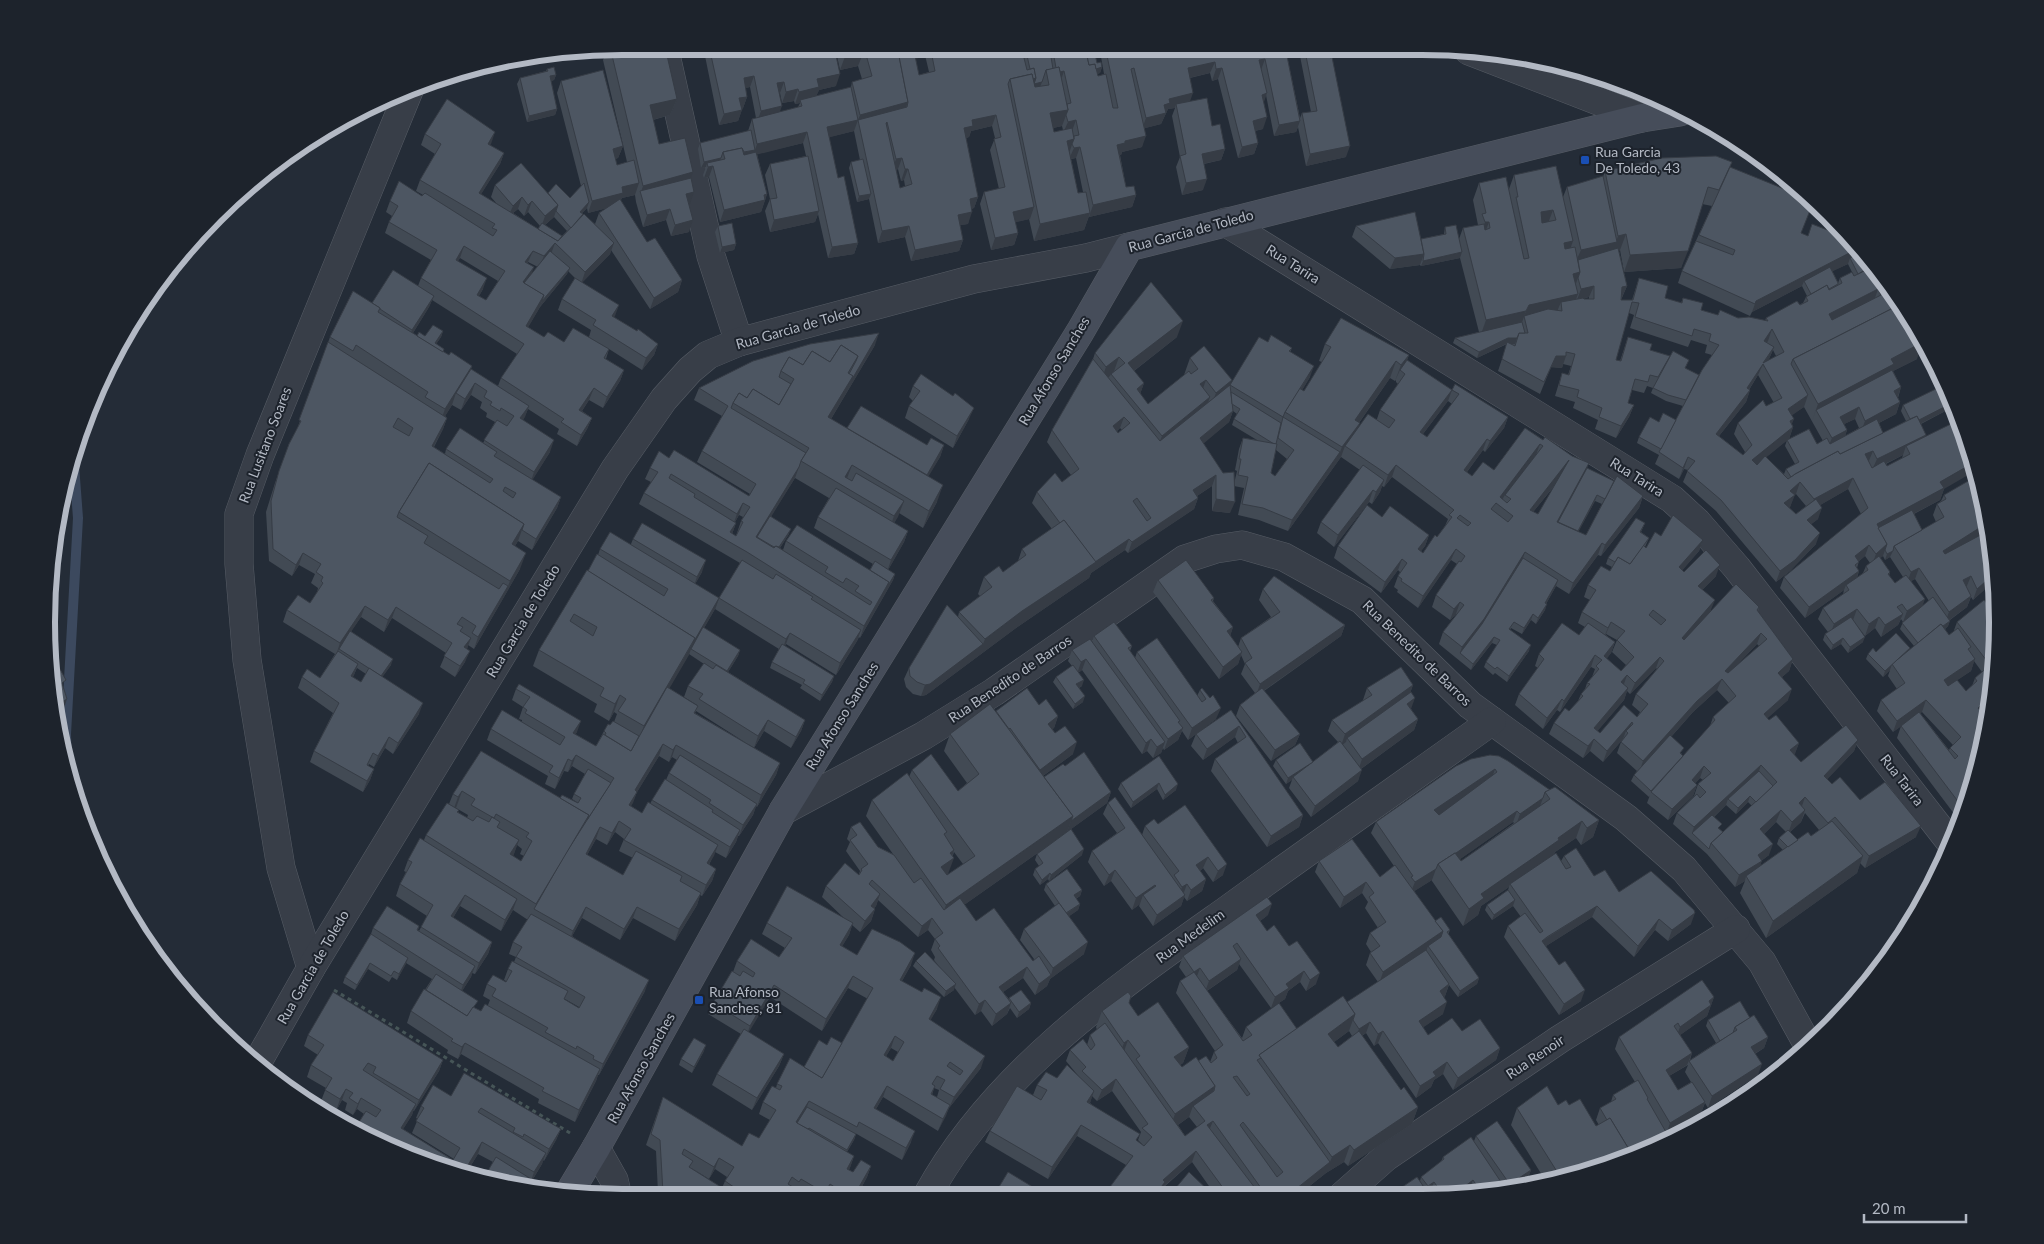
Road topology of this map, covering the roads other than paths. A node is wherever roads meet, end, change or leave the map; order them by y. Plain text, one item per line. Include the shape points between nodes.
1 (666, 55) edge
2 (1492, 60) edge
3 (406, 98) edge
4 (1673, 113) edge
5 (1642, 118) junction
6 (1225, 222) junction
7 (1129, 247) junction
8 (739, 342) junction
9 (1492, 721) junction
10 (783, 811) junction
11 (1947, 837) edge
12 (1736, 929) junction
13 (311, 968) junction
14 (1806, 1039) edge
15 (260, 1058) edge
16 (596, 1148) junction
17 (573, 1187) edge
18 (616, 1189) edge
19 (931, 1189) edge
20 (1350, 1189) edge

1 - 8 street via 710,256
2 - 5 street
3 - 13 street, Rua Lusitano Soares via 239,514 247,660 281,868
4 - 5 street, Rua Garcia de Toledo
5 - 6 street, Rua Garcia de Toledo
6 - 7 street, Rua Garcia de Toledo
6 - 11 street, Rua Tarira via 1638,478 1698,522
7 - 8 street, Rua Garcia de Toledo via 974,279
7 - 10 street, Rua Afonso Sanches via 1080,332
8 - 13 street, Rua Garcia de Toledo via 708,356 690,370 664,399 615,470
9 - 10 street, Rua Benedito de Barros via 1470,705 1362,600 1284,557 1242,546 1216,549 1185,558 994,692 923,736
9 - 12 street, Rua Benedito de Barros via 1626,818 1684,869
9 - 19 street, Rua Medelim via 1139,973 1057,1040 976,1121
10 - 16 street, Rua Afonso Sanches
12 - 14 street, Rua Benedito de Barros via 1762,962
12 - 20 street, Rua Renoir via 1560,1039 1386,1158
13 - 15 street, Rua Garcia de Toledo
16 - 17 street, Rua Afonso Sanches
16 - 18 street

